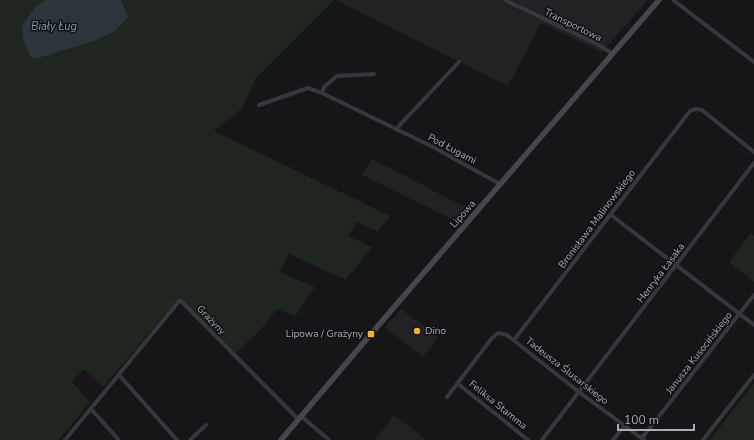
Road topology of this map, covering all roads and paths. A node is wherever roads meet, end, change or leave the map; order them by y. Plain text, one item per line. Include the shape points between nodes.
1 (506, 0) edge
2 (659, 0) edge
3 (673, 0) edge
4 (613, 54) junction
5 (459, 62) dead end
6 (754, 62) edge
7 (374, 74) dead end
8 (322, 93) junction
9 (259, 105) dead end
10 (396, 129) junction
11 (754, 152) edge
12 (754, 163) edge
13 (500, 184) junction
14 (611, 214) junction
15 (676, 265) junction
16 (754, 295) edge
17 (740, 313) junction
18 (754, 325) edge
19 (498, 333) joint
20 (514, 340) junction
21 (119, 375) junction
22 (754, 375) edge
23 (457, 383) junction
24 (579, 392) junction
25 (447, 397) dead end
26 (90, 409) junction
27 (300, 418) junction
28 (206, 425) dead end
29 (625, 425) junction
30 (643, 439) edge
31 (65, 440) edge
32 (119, 440) edge
33 (178, 440) edge
34 (190, 440) edge
35 (281, 440) edge
36 (329, 440) edge
37 (528, 440) edge
38 (542, 440) edge
39 (613, 440) edge
40 (703, 440) edge

1 - 4 street, Transportowa
2 - 4 main road, Lipowa
3 - 6 street
4 - 13 main road, Lipowa
5 - 10 street
7 - 8 street via 337,76 324,87
8 - 9 street, Pod Ługami via 308,88
8 - 10 street, Pod Ługami
10 - 13 street, Pod Ługami
11 - 14 street, Bronisława Malinowskiego via 703,111 694,109 688,112
12 - 15 street, Henryka Łasaka
13 - 27 main road, Lipowa
14 - 15 street
14 - 20 street, Bronisława Malinowskiego
15 - 17 street
15 - 24 street, Henryka Łasaka
16 - 17 street, Janusza Kusocińskiego
17 - 18 street
17 - 30 street, Janusza Kusocińskiego
19 - 20 street, Tadeusza Ślusarskiego
19 - 23 street, Feliksa Stamma
20 - 24 street, Tadeusza Ślusarskiego
21 - 26 street, Grażyny
21 - 27 street, Grażyny via 180,300
21 - 33 street
22 - 40 street
23 - 25 street, Feliksa Stamma
23 - 37 street, Feliksa Stamma
24 - 29 street, Tadeusza Ślusarskiego
24 - 38 street, Henryka Łasaka
26 - 31 street, Grażyny
26 - 32 street
27 - 35 main road, Lipowa
27 - 36 street
28 - 34 street
29 - 30 street, Tadeusza Ślusarskiego
29 - 39 street

